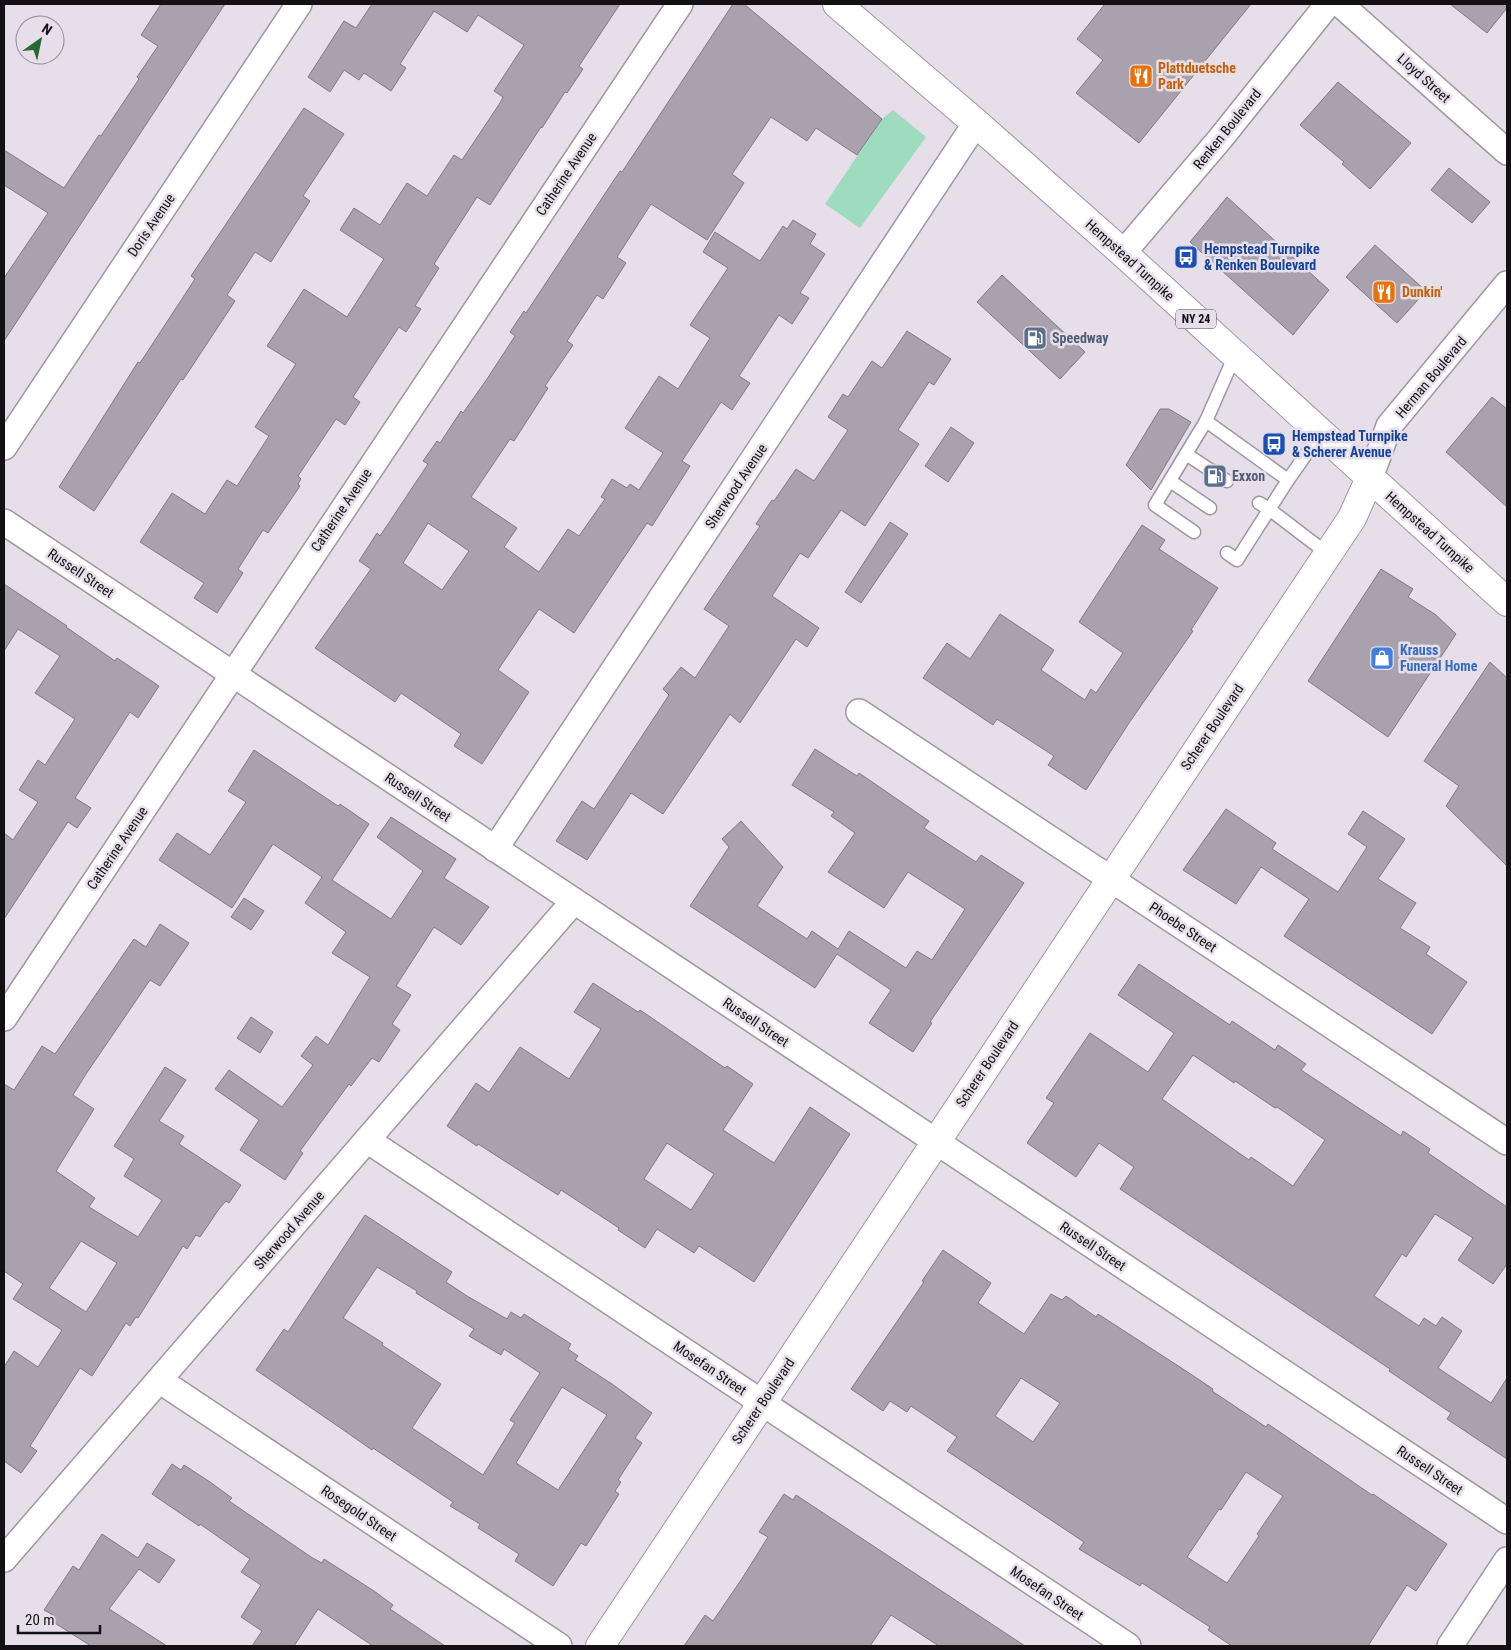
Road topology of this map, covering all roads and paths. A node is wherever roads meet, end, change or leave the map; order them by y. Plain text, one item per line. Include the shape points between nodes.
1 (299, 4) edge
2 (680, 4) edge
3 (837, 4) edge
4 (1328, 4) edge
5 (1340, 4) edge
6 (976, 123) junction
7 (1507, 152) edge
8 (1123, 252) junction
9 (1507, 284) edge
10 (1235, 355) junction
11 (1206, 421) junction
12 (1321, 433) junction
13 (4, 447) edge
14 (1186, 454) junction
15 (1370, 478) junction
16 (1288, 480) junction
17 (1170, 481) junction
18 (1227, 481) dead end
19 (1264, 506) junction
20 (1210, 508) dead end
21 (4, 522) edge
22 (1194, 532) dead end
23 (1227, 553) dead end
24 (1328, 554) junction
25 (1507, 602) edge
26 (232, 674) junction
27 (859, 712) dead end
28 (495, 849) junction
29 (1110, 878) junction
30 (574, 901) junction
31 (4, 1018) edge
32 (367, 1140) junction
33 (936, 1141) junction
34 (1507, 1142) edge
35 (159, 1380) junction
36 (762, 1403) junction
37 (1507, 1522) edge
38 (4, 1559) edge
39 (1507, 1560) edge
40 (559, 1646) edge
41 (600, 1646) edge
42 (1128, 1646) edge
43 (1450, 1646) edge

1 - 13 street, Doris Avenue
2 - 26 street, Catherine Avenue
3 - 6 street, Hempstead Turnpike / NY 24
4 - 8 street, Renken Boulevard via 1220,139
5 - 7 street, Lloyd Street
6 - 8 street, Hempstead Turnpike / NY 24
6 - 28 street, Sherwood Avenue
8 - 10 street, Hempstead Turnpike / NY 24
9 - 15 street, Herman Boulevard via 1389,426
10 - 11 lane
10 - 12 street, Hempstead Turnpike / NY 24
11 - 14 lane
11 - 16 lane
12 - 15 street, Hempstead Turnpike / NY 24
12 - 16 lane
14 - 17 lane
14 - 18 lane
15 - 24 street, Scherer Boulevard via 1352,518
15 - 25 street, Hempstead Turnpike / NY 24
16 - 19 lane
17 - 20 lane
17 - 22 lane via 1155,505
19 - 23 lane via 1247,533 1237,560
19 - 24 lane
21 - 26 street, Russell Street
24 - 29 street, Scherer Boulevard
26 - 28 street, Russell Street
26 - 31 street, Catherine Avenue
27 - 29 street, Phoebe Street
28 - 30 street, Russell Street
29 - 33 street, Scherer Boulevard
29 - 34 street, Phoebe Street
30 - 32 street, Sherwood Avenue
30 - 33 street, Russell Street
32 - 35 street, Sherwood Avenue
32 - 36 street, Mosefan Street
33 - 36 street, Scherer Boulevard
33 - 37 street, Russell Street
35 - 38 street, Sherwood Avenue
35 - 40 street, Rosegold Street
36 - 41 street, Scherer Boulevard
36 - 42 street, Mosefan Street
39 - 43 street

